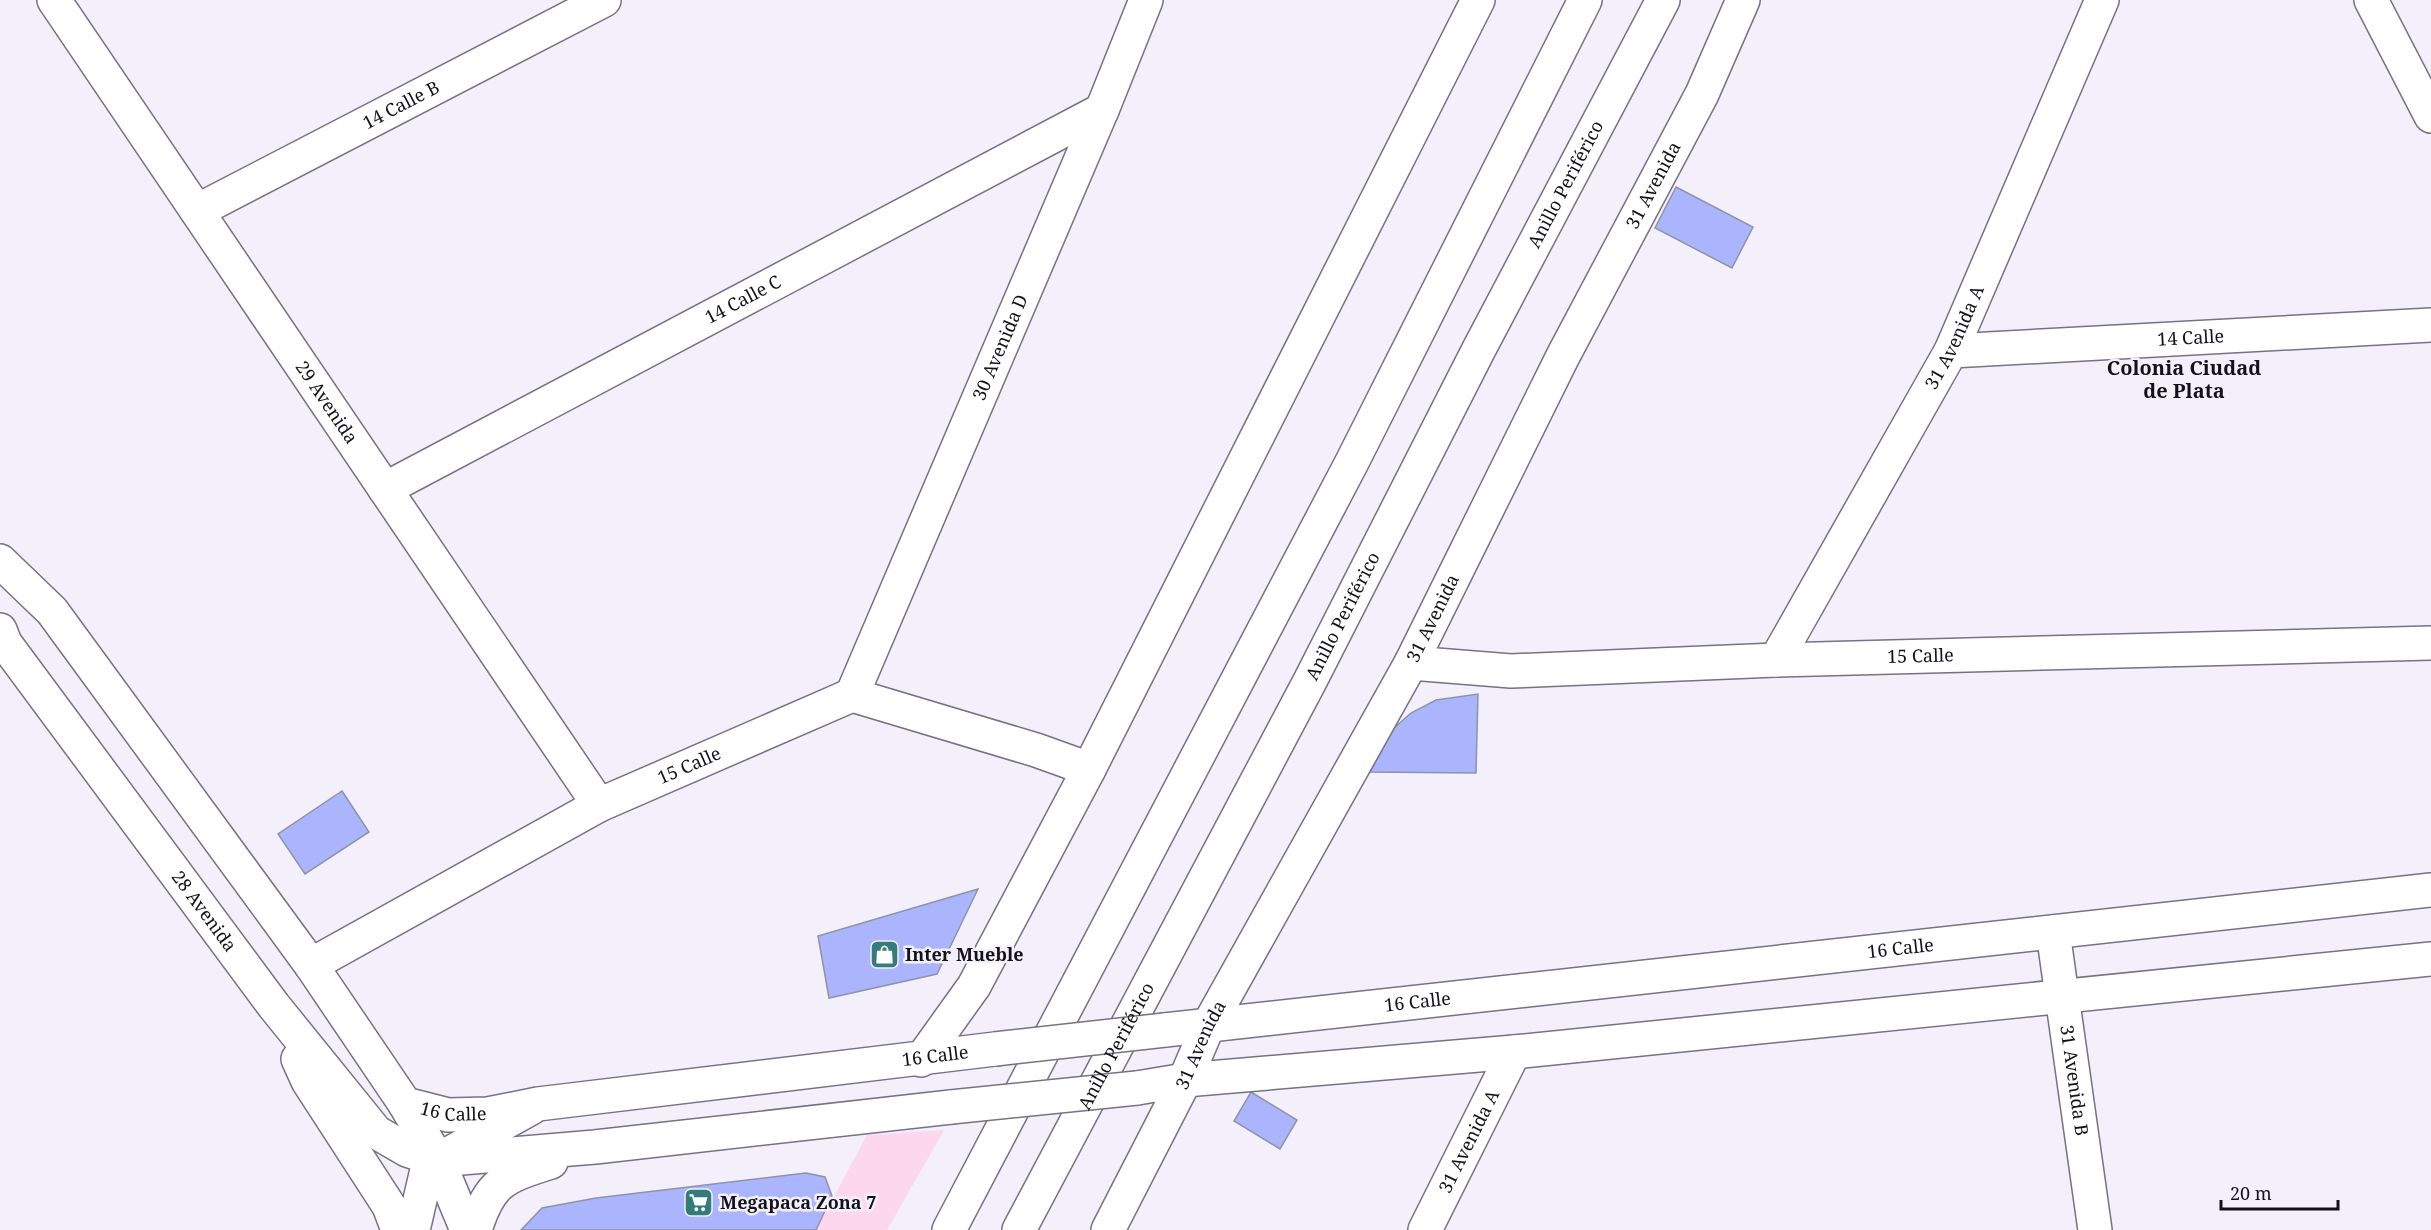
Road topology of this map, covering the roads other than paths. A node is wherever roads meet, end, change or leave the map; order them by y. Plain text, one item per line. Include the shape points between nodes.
1 (54, 0) edge
2 (604, 0) edge
3 (1146, 0) edge
4 (1478, 0) edge
5 (1586, 0) edge
6 (1663, 0) edge
7 (1743, 0) edge
8 (2102, 0) edge
9 (2371, 0) edge
10 (1102, 110) junction
11 (2431, 116) edge
12 (197, 211) junction
13 (2431, 325) edge
14 (1951, 351) junction
15 (385, 489) junction
16 (0, 561) edge
17 (0, 630) edge
18 (2431, 643) edge
19 (1776, 660) junction
20 (1411, 663) junction
21 (852, 695) junction
22 (1089, 769) junction
23 (599, 805) junction
24 (2431, 890) edge
25 (2053, 932) junction
26 (2431, 959) edge
27 (311, 965) junction
28 (2060, 997) junction
29 (274, 1006) junction
30 (1208, 1026) junction
31 (1514, 1052) junction
32 (921, 1060) junction
33 (1185, 1080) junction
34 (405, 1104) junction
35 (537, 1104) junction
36 (595, 1147) junction
37 (438, 1160) junction
38 (398, 1230) edge
39 (413, 1230) edge
40 (467, 1230) edge
41 (476, 1230) edge
42 (949, 1230) edge
43 (1019, 1230) edge
44 (1108, 1230) edge
45 (1425, 1230) edge
46 (2095, 1230) edge

1 - 12 main road, 29 Avenida
2 - 12 main road, 14 Calle B
3 - 10 main road, 30 Avenida D
4 - 22 main road
5 - 42 main road via 1352,462
6 - 43 main road, Anillo Periférico via 1305,691
7 - 20 main road, 31 Avenida via 1702,94 1563,356
8 - 14 main road, 31 Avenida A
9 - 11 main road
10 - 15 main road, 14 Calle C
10 - 21 main road, 30 Avenida D
12 - 15 main road, 29 Avenida
13 - 14 main road, 14 Calle
14 - 19 main road, 31 Avenida A
15 - 23 main road, 29 Avenida
16 - 27 main road via 52,611
17 - 29 main road, 28 Avenida via 5,644
18 - 19 main road, 15 Calle
19 - 20 main road, 15 Calle via 1511,671
20 - 30 main road, 31 Avenida
21 - 22 main road
21 - 23 main road, 15 Calle
22 - 32 main road via 975,986
23 - 27 main road, 15 Calle
24 - 25 main road, 16 Calle
25 - 28 main road, 31 Avenida B
25 - 30 main road, 16 Calle
26 - 28 main road
27 - 34 main road
28 - 31 main road
28 - 46 main road, 31 Avenida B
29 - 37 main road, 28 Avenida via 376,1132 407,1150
29 - 38 main road via 308,1081 389,1206
30 - 32 main road, 16 Calle, bridge
30 - 33 main road, 31 Avenida
31 - 33 main road
31 - 45 main road, 31 Avenida A
32 - 35 main road, 16 Calle
33 - 36 main road, bridge
33 - 44 main road, 31 Avenida
34 - 35 main road, 16 Calle via 448,1115 488,1114
34 - 37 main road
35 - 37 main road
36 - 37 main road
36 - 41 main road via 516,1173 496,1185 483,1204
37 - 39 main road via 426,1174
37 - 40 main road

